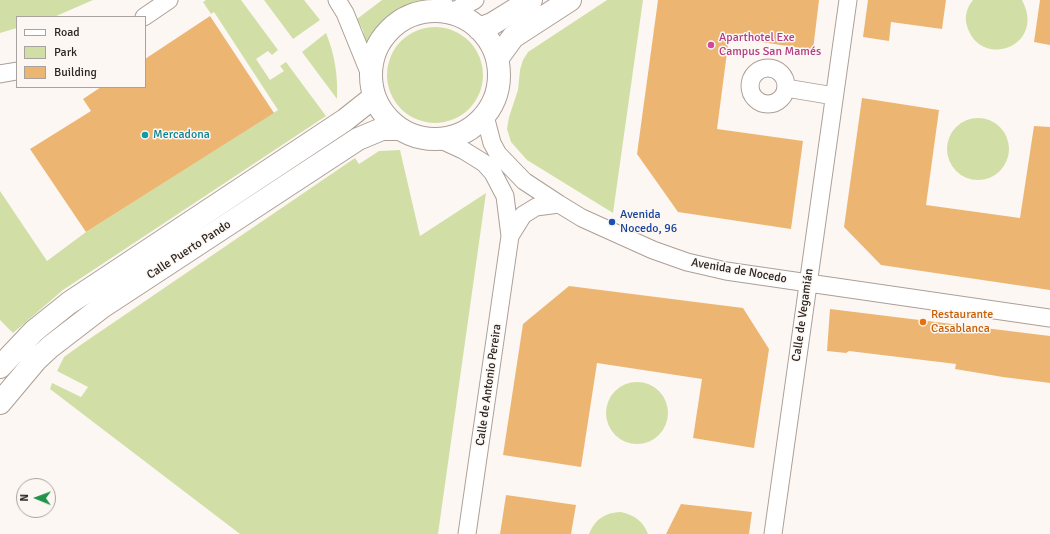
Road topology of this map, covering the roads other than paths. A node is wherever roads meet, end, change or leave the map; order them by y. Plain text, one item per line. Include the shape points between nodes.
1 (169, 0) edge
2 (337, 0) edge
3 (475, 0) edge
4 (531, 0) edge
5 (570, 0) edge
6 (848, 0) edge
7 (445, 7) edge
8 (145, 16) edge
9 (479, 29) junction
10 (497, 59) junction
11 (16, 71) edge
12 (0, 74) edge
13 (373, 87) junction
14 (786, 88) dead end
15 (834, 96) junction
16 (485, 116) junction
17 (399, 129) junction
18 (439, 139) junction
19 (559, 204) junction
20 (510, 236) junction
21 (808, 283) junction
22 (1050, 318) edge
23 (0, 368) edge
24 (2, 400) edge
25 (467, 534) edge
26 (773, 534) edge

1 - 8 street
2 - 13 street via 345,13
3 - 7 street
4 - 9 main road
5 - 10 main road via 513,37
6 - 15 street, Calle de Vegamián
7 - 9 main road
7 - 13 main road via 413,15 399,22 387,33 378,46 373,61
9 - 10 main road
10 - 16 main road via 498,86
11 - 12 street
13 - 17 main road via 384,115
13 - 23 main road, Calle Puerto Pando via 345,120 69,303 34,331
14 - 15 street
15 - 21 street, Calle de Vegamián
16 - 18 main road via 472,128 457,136
16 - 19 street, Avenida de Nocedo via 492,143 498,154 524,181
17 - 18 main road via 418,137
17 - 24 main road, Calle Puerto Pando via 382,129 358,139 102,307 36,360
18 - 20 street, Calle de Antonio Pereira via 484,163 493,173 506,196
19 - 20 street, Calle de Antonio Pereira via 536,206 523,215
19 - 21 street, Avenida de Nocedo via 620,236 687,262 726,271
20 - 25 street, Calle de Antonio Pereira
21 - 22 street, Avenida de Nocedo
21 - 26 street, Calle de Vegamián

